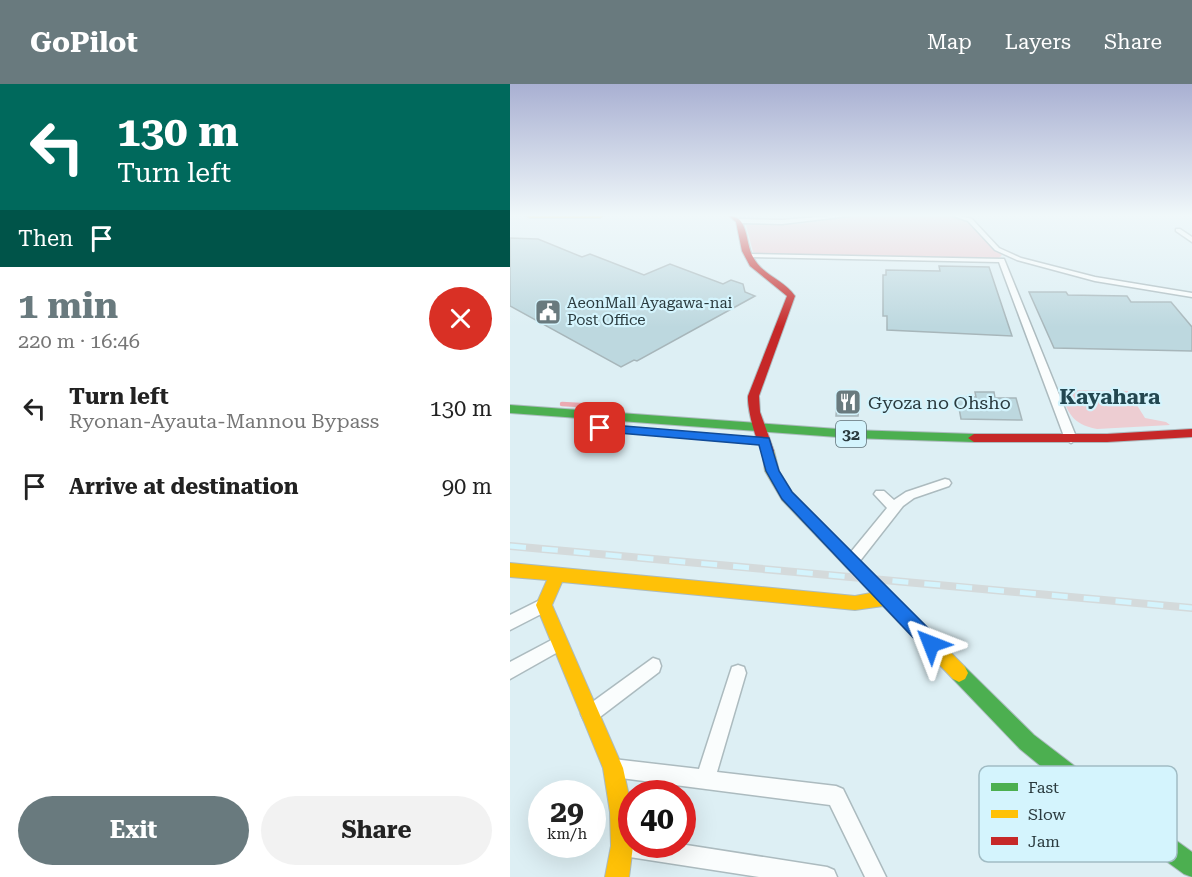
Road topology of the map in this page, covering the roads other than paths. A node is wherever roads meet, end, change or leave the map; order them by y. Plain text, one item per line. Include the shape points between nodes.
1 (747, 253) edge
2 (1006, 253) edge
3 (748, 256) junction
4 (1192, 295) edge
5 (510, 409) edge
6 (510, 421) edge
7 (1192, 433) edge
8 (762, 435) junction
9 (1070, 446) junction
10 (1192, 446) edge
11 (1006, 452) dead end
12 (945, 483) dead end
13 (880, 495) dead end
14 (895, 508) junction
15 (851, 562) junction
16 (510, 570) edge
17 (558, 574) junction
18 (886, 598) junction
19 (544, 605) junction
20 (510, 623) edge
21 (559, 643) junction
22 (653, 666) dead end
23 (510, 671) edge
24 (738, 673) dead end
25 (590, 714) junction
26 (1058, 766) edge
27 (613, 768) junction
28 (705, 779) junction
29 (618, 796) edge
30 (1177, 855) edge
31 (696, 857) edge
32 (620, 858) edge
33 (1192, 866) edge
34 (617, 877) edge
35 (827, 877) edge
36 (876, 877) edge

1 - 3 main road
2 - 4 street via 1095,279
3 - 8 main road via 753,266 791,296 756,387 753,405
3 - 9 street via 1002,260
5 - 8 main road, 32
6 - 8 main road, 32
7 - 9 main road, 32
8 - 9 main road, 32
8 - 11 main road, 32
8 - 15 main road via 772,471 787,496
9 - 10 main road, 32
12 - 14 street via 910,495
13 - 14 street
14 - 15 street
15 - 18 main road
16 - 17 main road
17 - 18 main road via 855,603
17 - 19 main road
18 - 26 main road via 1028,742
19 - 20 street
19 - 21 main road
21 - 23 street
21 - 25 main road
22 - 25 street
24 - 28 street
25 - 27 main road
27 - 28 street
27 - 29 main road
28 - 36 street via 836,796
30 - 33 main road
31 - 35 street
32 - 34 main road

